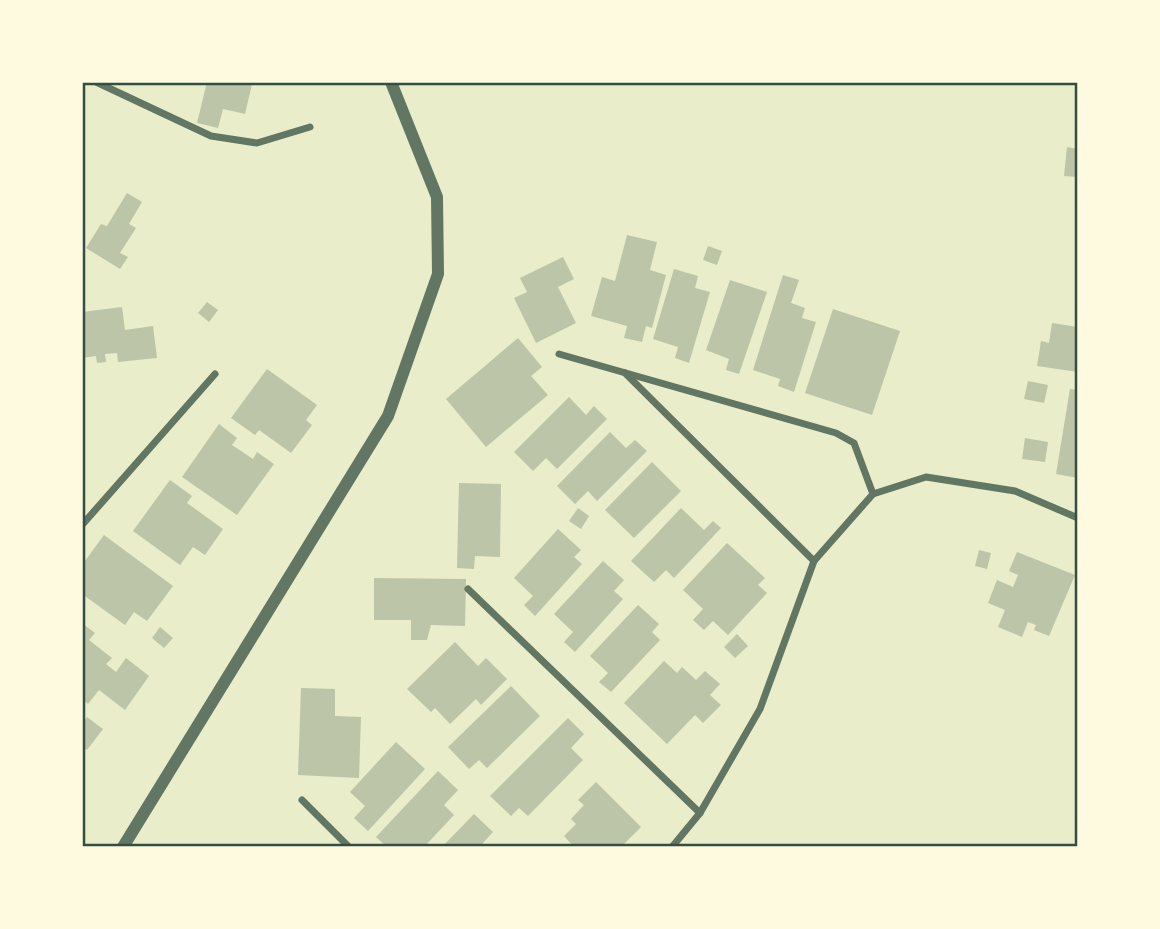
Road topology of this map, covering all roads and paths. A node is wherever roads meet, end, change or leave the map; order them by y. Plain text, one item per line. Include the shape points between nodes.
1 (96, 82) edge
2 (391, 82) edge
3 (310, 127) dead end
4 (559, 354) dead end
5 (624, 372) junction
6 (215, 374) dead end
7 (873, 494) junction
8 (1078, 518) edge
9 (82, 525) edge
10 (814, 561) junction
11 (468, 589) dead end
12 (302, 800) dead end
13 (700, 813) junction
14 (123, 847) edge
15 (349, 847) edge
16 (672, 847) edge

1 - 3 street via 211,136 257,143
2 - 14 street via 437,197 438,274 388,416
4 - 5 street
5 - 7 street via 836,433 855,443
5 - 10 street
6 - 9 street
7 - 8 street via 926,477 1015,491
7 - 10 street
10 - 13 street via 760,709
11 - 13 street
12 - 15 street
13 - 16 street

